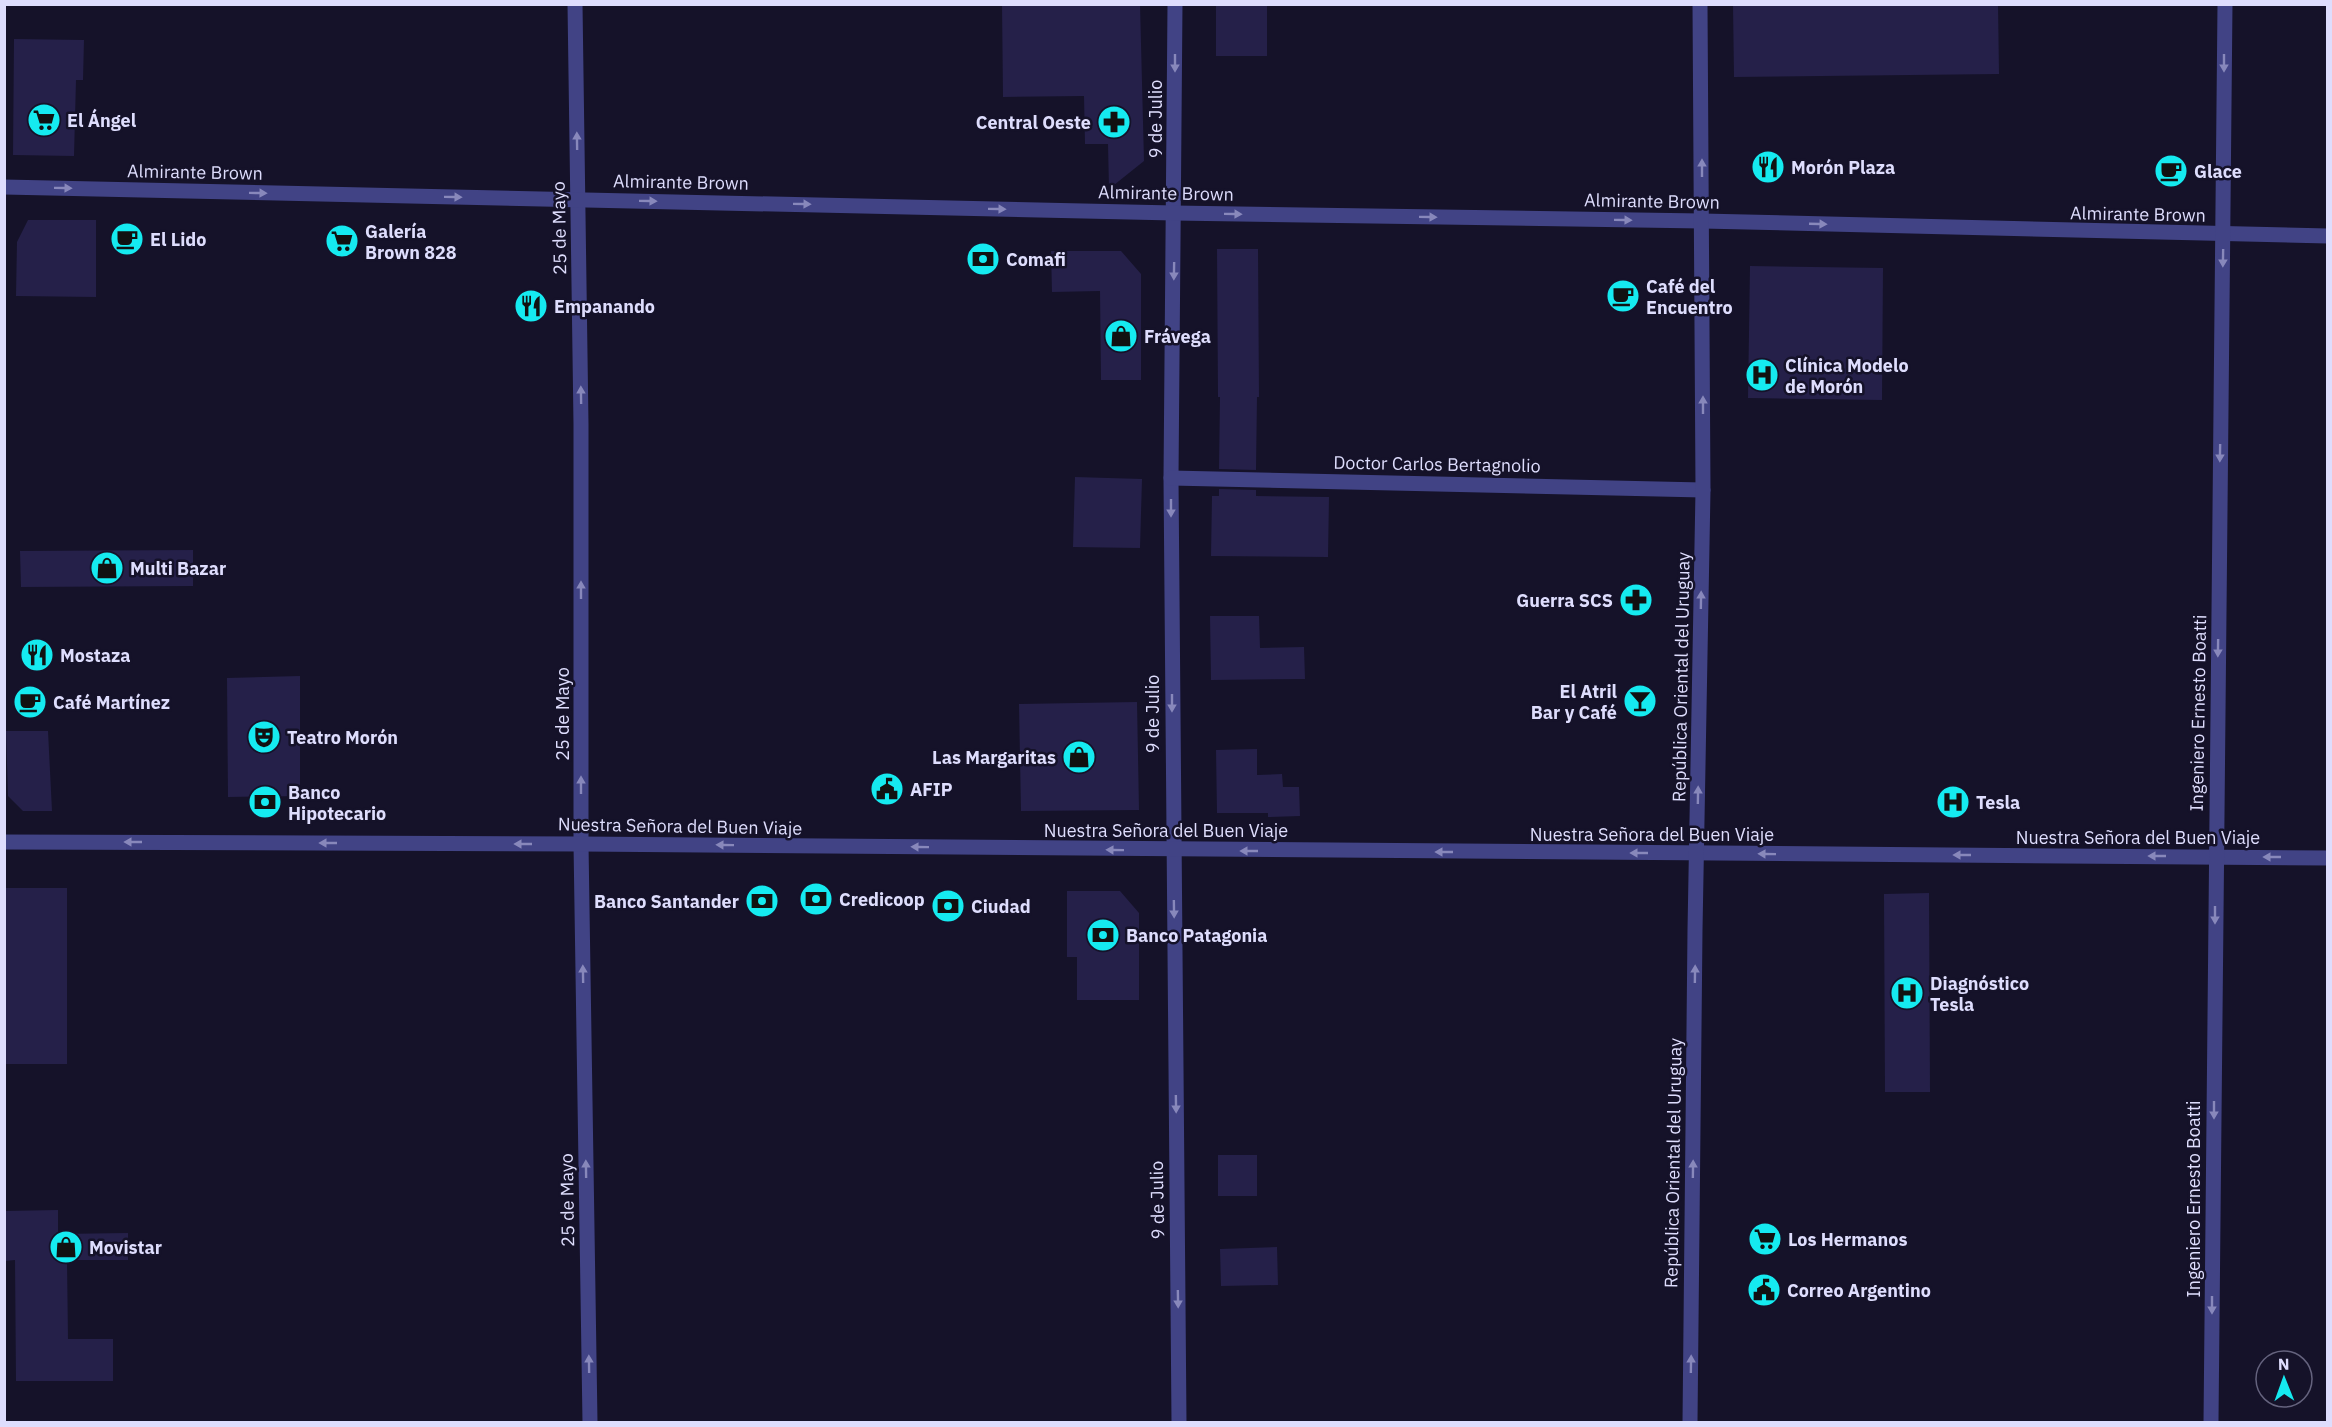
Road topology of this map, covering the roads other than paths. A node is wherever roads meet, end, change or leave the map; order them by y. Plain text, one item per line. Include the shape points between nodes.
1 (575, 4) edge
2 (1175, 4) edge
3 (1700, 4) edge
4 (2225, 4) edge
5 (4, 187) edge
6 (578, 199) junction
7 (1174, 213) junction
8 (1702, 221) junction
9 (2223, 235) junction
10 (2328, 236) edge
11 (1171, 478) junction
12 (1703, 490) junction
13 (4, 842) edge
14 (581, 844) junction
15 (1173, 850) junction
16 (1697, 854) junction
17 (2216, 857) junction
18 (2328, 858) edge
19 (590, 1422) edge
20 (1179, 1422) edge
21 (1690, 1422) edge
22 (2211, 1422) edge

6 -> 1 street, 25 de Mayo
2 -> 7 street, 9 de Julio
8 -> 3 street, República Oriental del Uruguay
4 -> 9 street, Ingeniero Ernesto Boatti
5 -> 6 street, Almirante Brown
6 -> 7 street, Almirante Brown
14 -> 6 street, 25 de Mayo
7 -> 8 street, Almirante Brown
7 -> 11 street, 9 de Julio
8 -> 9 street, Almirante Brown
12 -> 8 street, República Oriental del Uruguay
9 - 10 street, Almirante Brown
9 -> 17 street, Ingeniero Ernesto Boatti
11 - 12 street, Doctor Carlos Bertagnolio
11 -> 15 street, 9 de Julio
16 -> 12 street, República Oriental del Uruguay
14 -> 13 street, Nuestra Señora del Buen Viaje
15 -> 14 street, Nuestra Señora del Buen Viaje
19 -> 14 street, 25 de Mayo
16 -> 15 street, Nuestra Señora del Buen Viaje
15 -> 20 street, 9 de Julio
17 -> 16 street, Nuestra Señora del Buen Viaje
21 -> 16 street, República Oriental del Uruguay
18 -> 17 street, Nuestra Señora del Buen Viaje
17 -> 22 street, Ingeniero Ernesto Boatti

